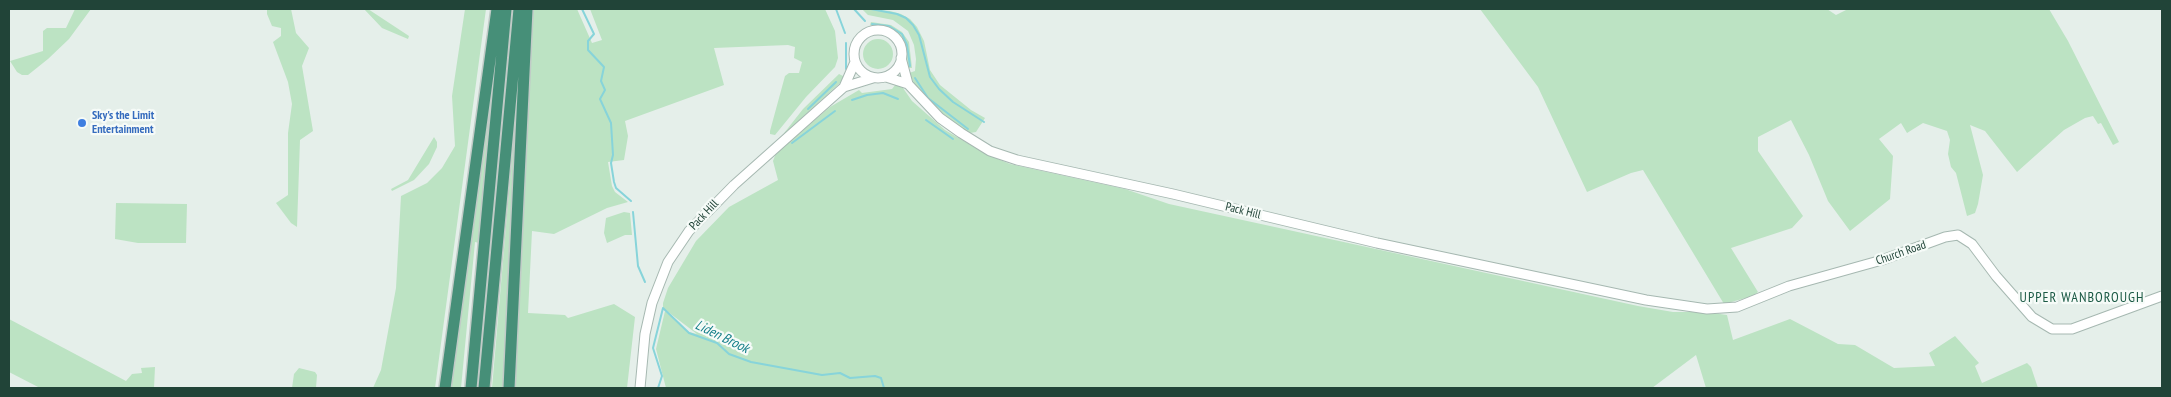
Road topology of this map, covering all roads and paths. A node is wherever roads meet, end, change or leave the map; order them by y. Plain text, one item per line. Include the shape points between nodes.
1 (497, 9) edge
2 (506, 9) edge
3 (518, 9) edge
4 (527, 9) edge
5 (901, 58) junction
6 (855, 62) junction
7 (886, 76) junction
8 (873, 78) junction
9 (908, 84) junction
10 (844, 87) junction
11 (1600, 291) joint
12 (2162, 296) edge
13 (445, 388) edge
14 (471, 388) edge
15 (484, 388) edge
16 (509, 388) edge
17 (640, 388) edge

1 - 13 highway
2 - 14 highway
3 - 15 highway
4 - 16 highway
5 - 6 street via 896,38 877,30 866,33 857,41
5 - 7 street via 895,70
5 - 9 street, Pack Hill
6 - 8 street via 863,73
6 - 10 street, Pack Hill
7 - 8 street
7 - 9 street, Pack Hill
8 - 10 street, Pack Hill
9 - 11 street, Pack Hill via 952,128 984,148 1017,160
10 - 17 street, Pack Hill via 717,201 689,230 674,252 648,317
11 - 12 street, Church Road via 1687,307 1730,308 1789,286 1958,235 1972,244 2032,317 2052,329 2072,329

